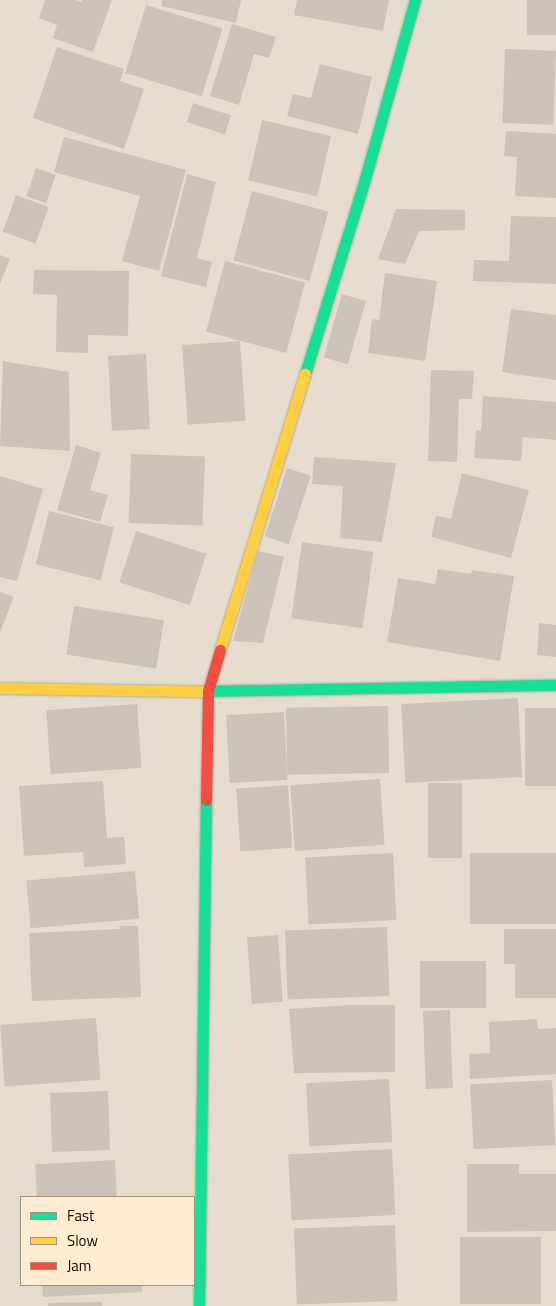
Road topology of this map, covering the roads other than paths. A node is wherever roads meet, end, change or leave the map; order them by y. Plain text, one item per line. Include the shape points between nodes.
1 (416, 0) edge
2 (556, 685) edge
3 (0, 688) edge
4 (208, 691) junction
5 (199, 1306) edge

1 - 4 street via 365,179
2 - 4 street
3 - 4 street
4 - 5 street

